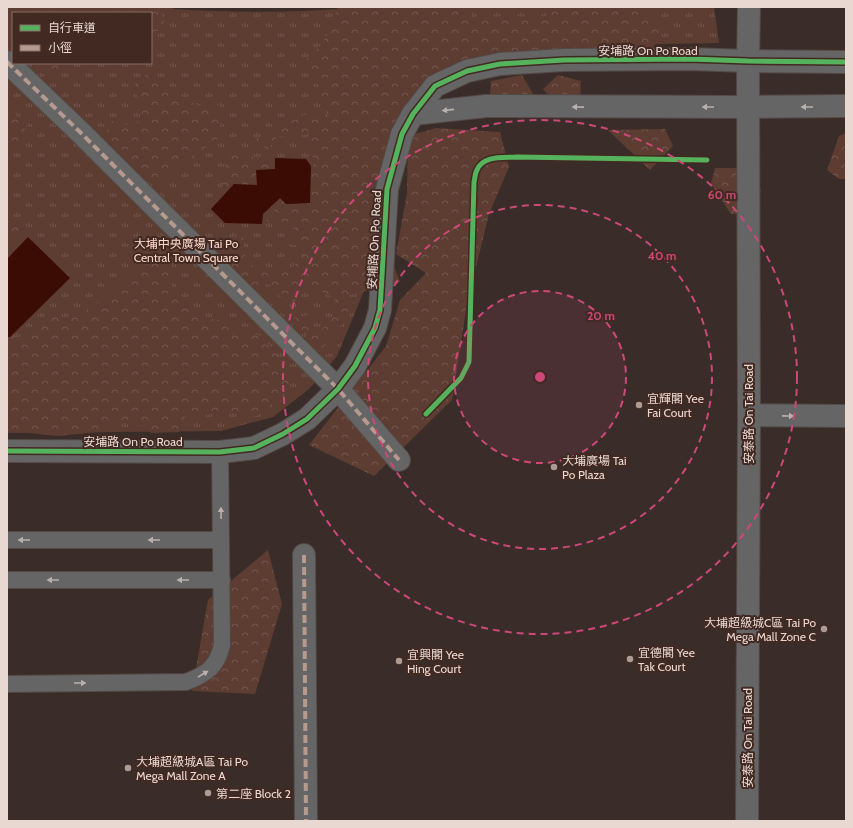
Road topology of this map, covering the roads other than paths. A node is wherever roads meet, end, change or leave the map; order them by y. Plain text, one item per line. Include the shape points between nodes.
1 (749, 7) edge
2 (748, 61) junction
3 (7, 62) edge
4 (846, 62) edge
5 (846, 106) edge
6 (747, 107) junction
7 (413, 114) junction
8 (338, 389) junction
9 (749, 415) junction
10 (846, 416) edge
11 (7, 451) edge
12 (220, 452) junction
13 (400, 460) dead end
14 (7, 540) edge
15 (221, 540) junction
16 (304, 555) dead end
17 (7, 580) edge
18 (222, 580) junction
19 (7, 684) edge
20 (306, 821) edge
21 (747, 821) edge

1 - 2 street, 安泰路 On Tai Road
2 - 4 street, 安埔路 On Po Road
2 - 6 street, 安泰路 On Tai Road
2 - 7 street, 安埔路 On Po Road via 572,60 500,64 467,71 435,86
3 - 8 street
5 -> 6 street
6 -> 7 street via 486,106
6 - 9 street, 安泰路 On Tai Road
7 - 8 street, 安埔路 On Po Road via 402,134 387,188 380,310 375,328 355,366
8 - 12 street, 安埔路 On Po Road via 307,419 282,434 254,448
8 - 13 street
9 -> 10 street
9 - 21 street, 安泰路 On Tai Road
11 - 12 street, 安埔路 On Po Road
15 -> 12 lane
15 -> 14 lane
15 - 18 lane
16 - 20 street
18 -> 17 lane
19 -> 18 lane via 186,682 197,678 215,663 222,645

